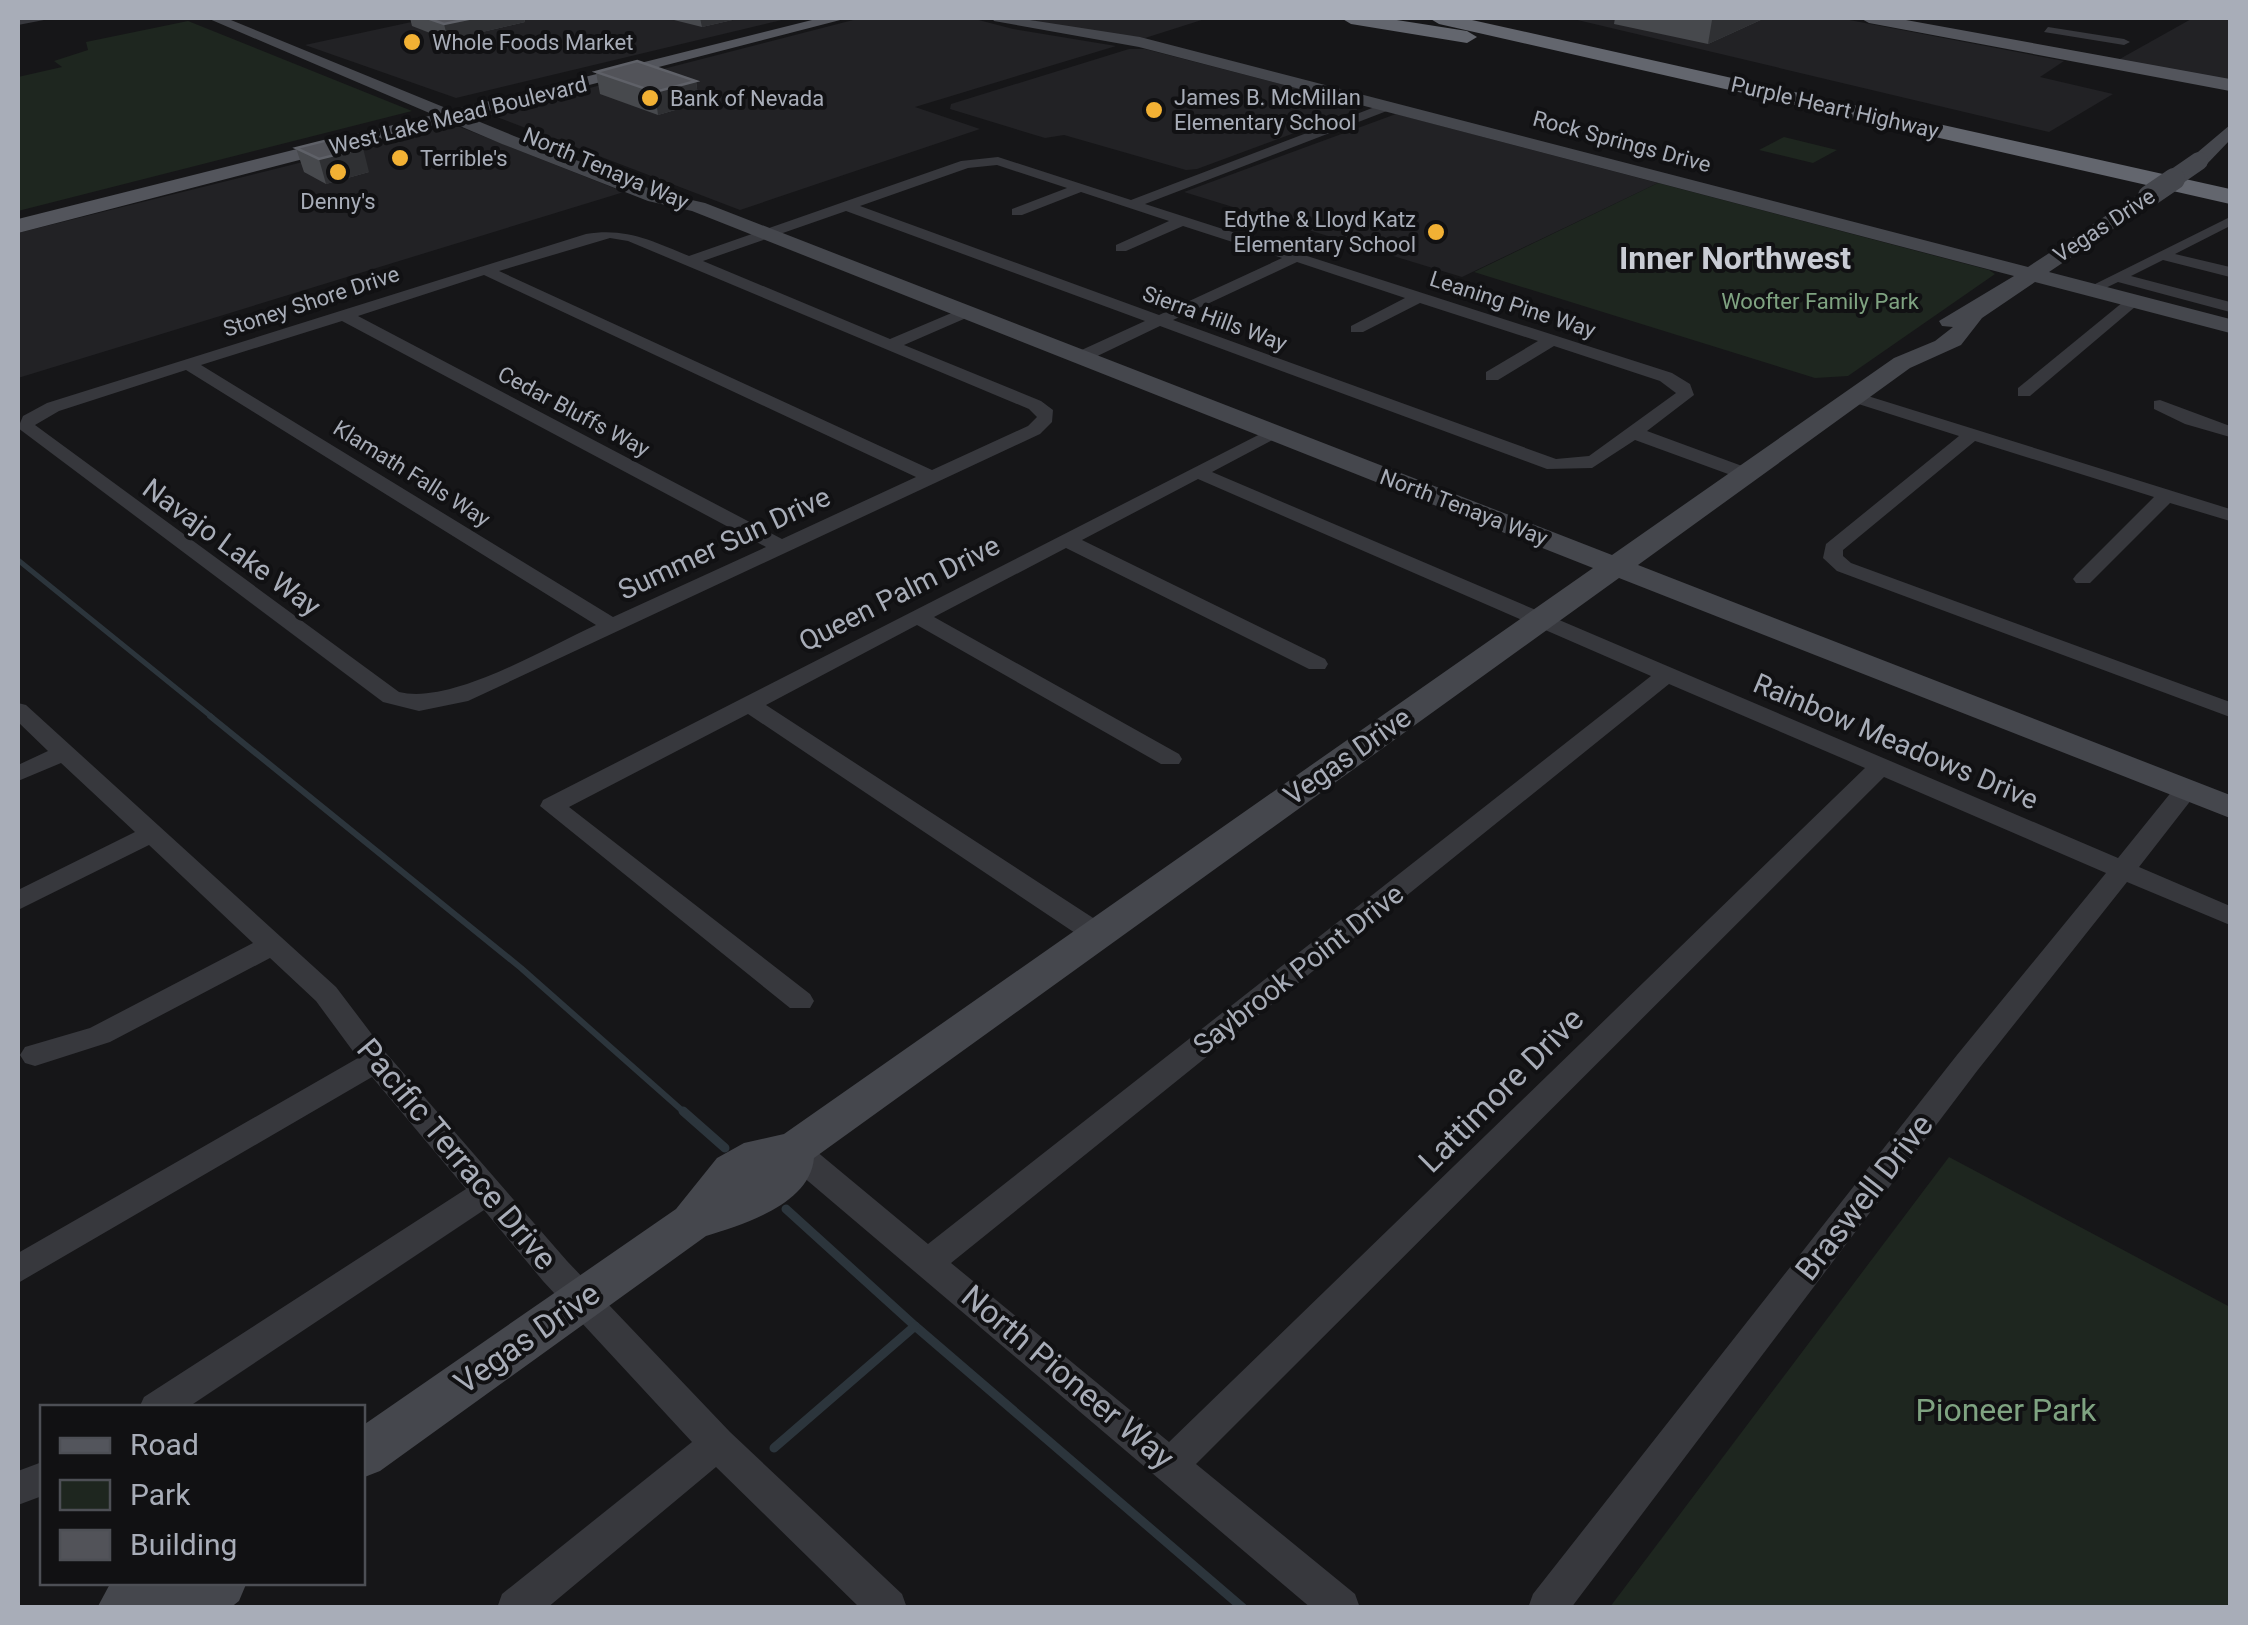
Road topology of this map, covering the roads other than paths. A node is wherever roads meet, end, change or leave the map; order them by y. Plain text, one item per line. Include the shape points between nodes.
1 (40, 18) edge
2 (214, 18) edge
3 (814, 18) edge
4 (839, 18) edge
5 (999, 18) edge
6 (1351, 18) edge
7 (1439, 18) edge
8 (1497, 18) edge
9 (1535, 18) edge
10 (1869, 18) edge
11 (2073, 18) edge
12 (18, 22) edge
13 (773, 30) junction
14 (2048, 30) junction
15 (1973, 38) junction
16 (2124, 42) dead end
17 (2021, 44) junction
18 (1682, 58) junction
19 (659, 60) junction
20 (2230, 88) edge
21 (1388, 106) junction
22 (453, 112) junction
23 (2230, 130) edge
24 (2052, 156) junction
25 (192, 177) junction
26 (2230, 180) edge
27 (630, 181) junction
28 (1080, 188) junction
29 (2230, 196) edge
30 (1130, 204) junction
31 (846, 206) junction
32 (698, 207) junction
33 (1017, 212) dead end
34 (18, 216) edge
35 (1182, 222) junction
36 (2230, 222) edge
37 (18, 226) edge
38 (766, 234) junction
39 (1121, 248) dead end
40 (2161, 254) junction
41 (1296, 257) junction
42 (690, 261) junction
43 (485, 270) junction
44 (2230, 272) edge
45 (2029, 273) junction
46 (2116, 278) junction
47 (2091, 290) junction
48 (1418, 297) junction
49 (2134, 301) junction
50 (2230, 307) edge
51 (966, 312) junction
52 (344, 315) junction
53 (1159, 321) junction
54 (2230, 326) edge
55 (1357, 329) dead end
56 (1552, 340) junction
57 (890, 344) junction
58 (1080, 356) junction
59 (187, 364) junction
60 (1492, 376) dead end
61 (2024, 392) dead end
62 (1855, 397) junction
63 (2160, 406) dead end
64 (29, 420) joint
65 (1274, 432) junction
66 (2230, 432) edge
67 (1634, 433) junction
68 (1972, 434) junction
69 (1197, 472) junction
70 (1746, 474) junction
71 (931, 477) junction
72 (2167, 495) junction
73 (2230, 515) edge
74 (1067, 540) junction
75 (782, 547) junction
76 (1616, 566) junction
77 (2083, 579) dead end
78 (918, 617) junction
79 (1537, 622) junction
80 (612, 625) junction
81 (1317, 664) dead end
82 (1665, 676) junction
83 (419, 704) joint
84 (749, 704) junction
85 (18, 710) edge
86 (2230, 710) edge
87 (64, 753) junction
88 (1170, 759) dead end
89 (1880, 767) junction
90 (18, 774) edge
91 (2186, 790) junction
92 (2230, 807) edge
93 (152, 833) junction
94 (2122, 870) junction
95 (18, 901) edge
96 (2230, 916) edge
97 (1097, 934) junction
98 (273, 944) junction
99 (800, 1002) dead end
100 (35, 1055) dead end
101 (376, 1061) junction
102 (792, 1150) junction
103 (486, 1192) junction
104 (930, 1262) junction
105 (18, 1269) edge
106 (582, 1300) junction
107 (162, 1405) edge
108 (717, 1444) junction
109 (365, 1453) edge
110 (1172, 1463) junction
111 (147, 1585) edge
112 (216, 1585) edge
113 (124, 1608) edge
114 (185, 1608) edge
115 (516, 1608) edge
116 (888, 1608) edge
117 (1341, 1608) edge
118 (1547, 1608) edge

1 - 12 street
2 - 22 main road, North Tenaya Way
3 - 13 main road, West Lake Mead Boulevard
4 - 13 main road, West Lake Mead Boulevard
5 - 21 main road, Rock Springs Drive via 1140,42
6 - 24 highway
7 - 24 highway, Purple Heart Highway
8 - 18 highway, Purple Heart Highway
9 - 18 highway
10 - 15 main road
11 - 14 street
13 - 19 main road, West Lake Mead Boulevard
14 - 16 street
14 - 17 street
15 - 17 main road
15 - 20 main road
17 - 20 main road
18 - 26 highway, Purple Heart Highway
19 - 22 main road, West Lake Mead Boulevard
19 - 22 main road, West Lake Mead Boulevard
21 - 30 street
21 - 45 main road, Rock Springs Drive
22 - 25 main road, West Lake Mead Boulevard
22 - 27 main road, North Tenaya Way
22 - 27 main road, North Tenaya Way via 576,166
23 - 45 main road, Vegas Drive, bridge via 2149,196
24 - 29 highway, Purple Heart Highway
25 - 34 main road, West Lake Mead Boulevard
25 - 37 main road, West Lake Mead Boulevard
27 - 32 main road, North Tenaya Way
27 - 32 main road, North Tenaya Way
28 - 30 street, Leaning Pine Way
28 - 31 street, Leaning Pine Way via 983,161
28 - 33 street
30 - 35 street, Leaning Pine Way
31 - 38 street
31 - 53 street, Sierra Hills Way
32 - 38 main road, North Tenaya Way
35 - 39 street
35 - 41 street, Leaning Pine Way
36 - 40 street
38 - 42 street
38 - 51 main road, North Tenaya Way
40 - 44 street
40 - 46 street
41 - 48 street, Leaning Pine Way
41 - 53 street
42 - 43 street, Stoney Shore Drive via 610,234
42 - 57 street
43 - 52 street, Stoney Shore Drive
43 - 71 street
45 - 47 main road, Rock Springs Drive
45 - 62 main road, Vegas Drive via 1933,353 1902,363
46 - 47 street
46 - 50 street
47 - 49 main road, Rock Springs Drive
48 - 55 street
48 - 56 street, Leaning Pine Way
49 - 54 main road, Rock Springs Drive
49 - 61 street
51 - 57 street
51 - 58 main road, North Tenaya Way
52 - 59 street, Stoney Shore Drive
52 - 75 street, Cedar Bluffs Way
53 - 58 street
53 - 67 street, Sierra Hills Way via 1538,461 1570,466 1596,460
56 - 60 street
56 - 67 street, Leaning Pine Way via 1684,388 1682,400
57 - 71 street, Summer Sun Drive via 1044,410 1046,418 1034,430
58 - 65 main road, North Tenaya Way
59 - 64 street, Stoney Shore Drive
59 - 80 street, Klamath Falls Way
62 - 68 street
62 - 70 main road, Vegas Drive
63 - 66 street
64 - 83 street, Navajo Lake Way via 28,432 375,686
65 - 69 street, Queen Palm Drive
65 - 76 main road, North Tenaya Way
67 - 70 street
68 - 72 street
68 - 86 street via 1833,548 1834,558
69 - 74 street, Queen Palm Drive
69 - 79 street, Rainbow Meadows Drive
70 - 76 main road, Vegas Drive
71 - 75 street, Summer Sun Drive
72 - 73 street
72 - 77 street
74 - 78 street, Queen Palm Drive
74 - 81 street
75 - 80 street, Summer Sun Drive
76 - 79 main road, Vegas Drive
76 - 91 main road, North Tenaya Way
78 - 84 street, Queen Palm Drive
78 - 88 street
79 - 82 street, Rainbow Meadows Drive
79 - 97 main road, Vegas Drive
80 - 83 street, Summer Sun Drive via 460,696
82 - 89 street, Rainbow Meadows Drive
82 - 104 street, Saybrook Point Drive
84 - 97 street
84 - 99 street, Queen Palm Drive via 552,806
85 - 87 street, Pacific Terrace Drive
87 - 90 street
87 - 93 street, Pacific Terrace Drive
89 - 94 street, Rainbow Meadows Drive
89 - 110 street, Lattimore Drive
91 - 92 main road, North Tenaya Way
91 - 94 street, Braswell Drive
93 - 95 street
93 - 98 street, Pacific Terrace Drive
94 - 96 street, Rainbow Meadows Drive
94 - 118 street, Braswell Drive
97 - 102 main road, Vegas Drive
98 - 100 street via 100,1035
98 - 101 street, Pacific Terrace Drive via 326,994
101 - 103 street, Pacific Terrace Drive
101 - 105 street
102 - 104 street, North Pioneer Way
102 - 106 main road, Vegas Drive via 791,1172 741,1208 692,1222
103 - 106 street, Pacific Terrace Drive
103 - 107 street
104 - 110 street, North Pioneer Way
106 - 108 street, Pacific Terrace Drive
106 - 109 main road, Vegas Drive
108 - 115 street
108 - 116 street, Pacific Terrace Drive
110 - 117 street, North Pioneer Way
111 - 113 main road
112 - 114 main road

